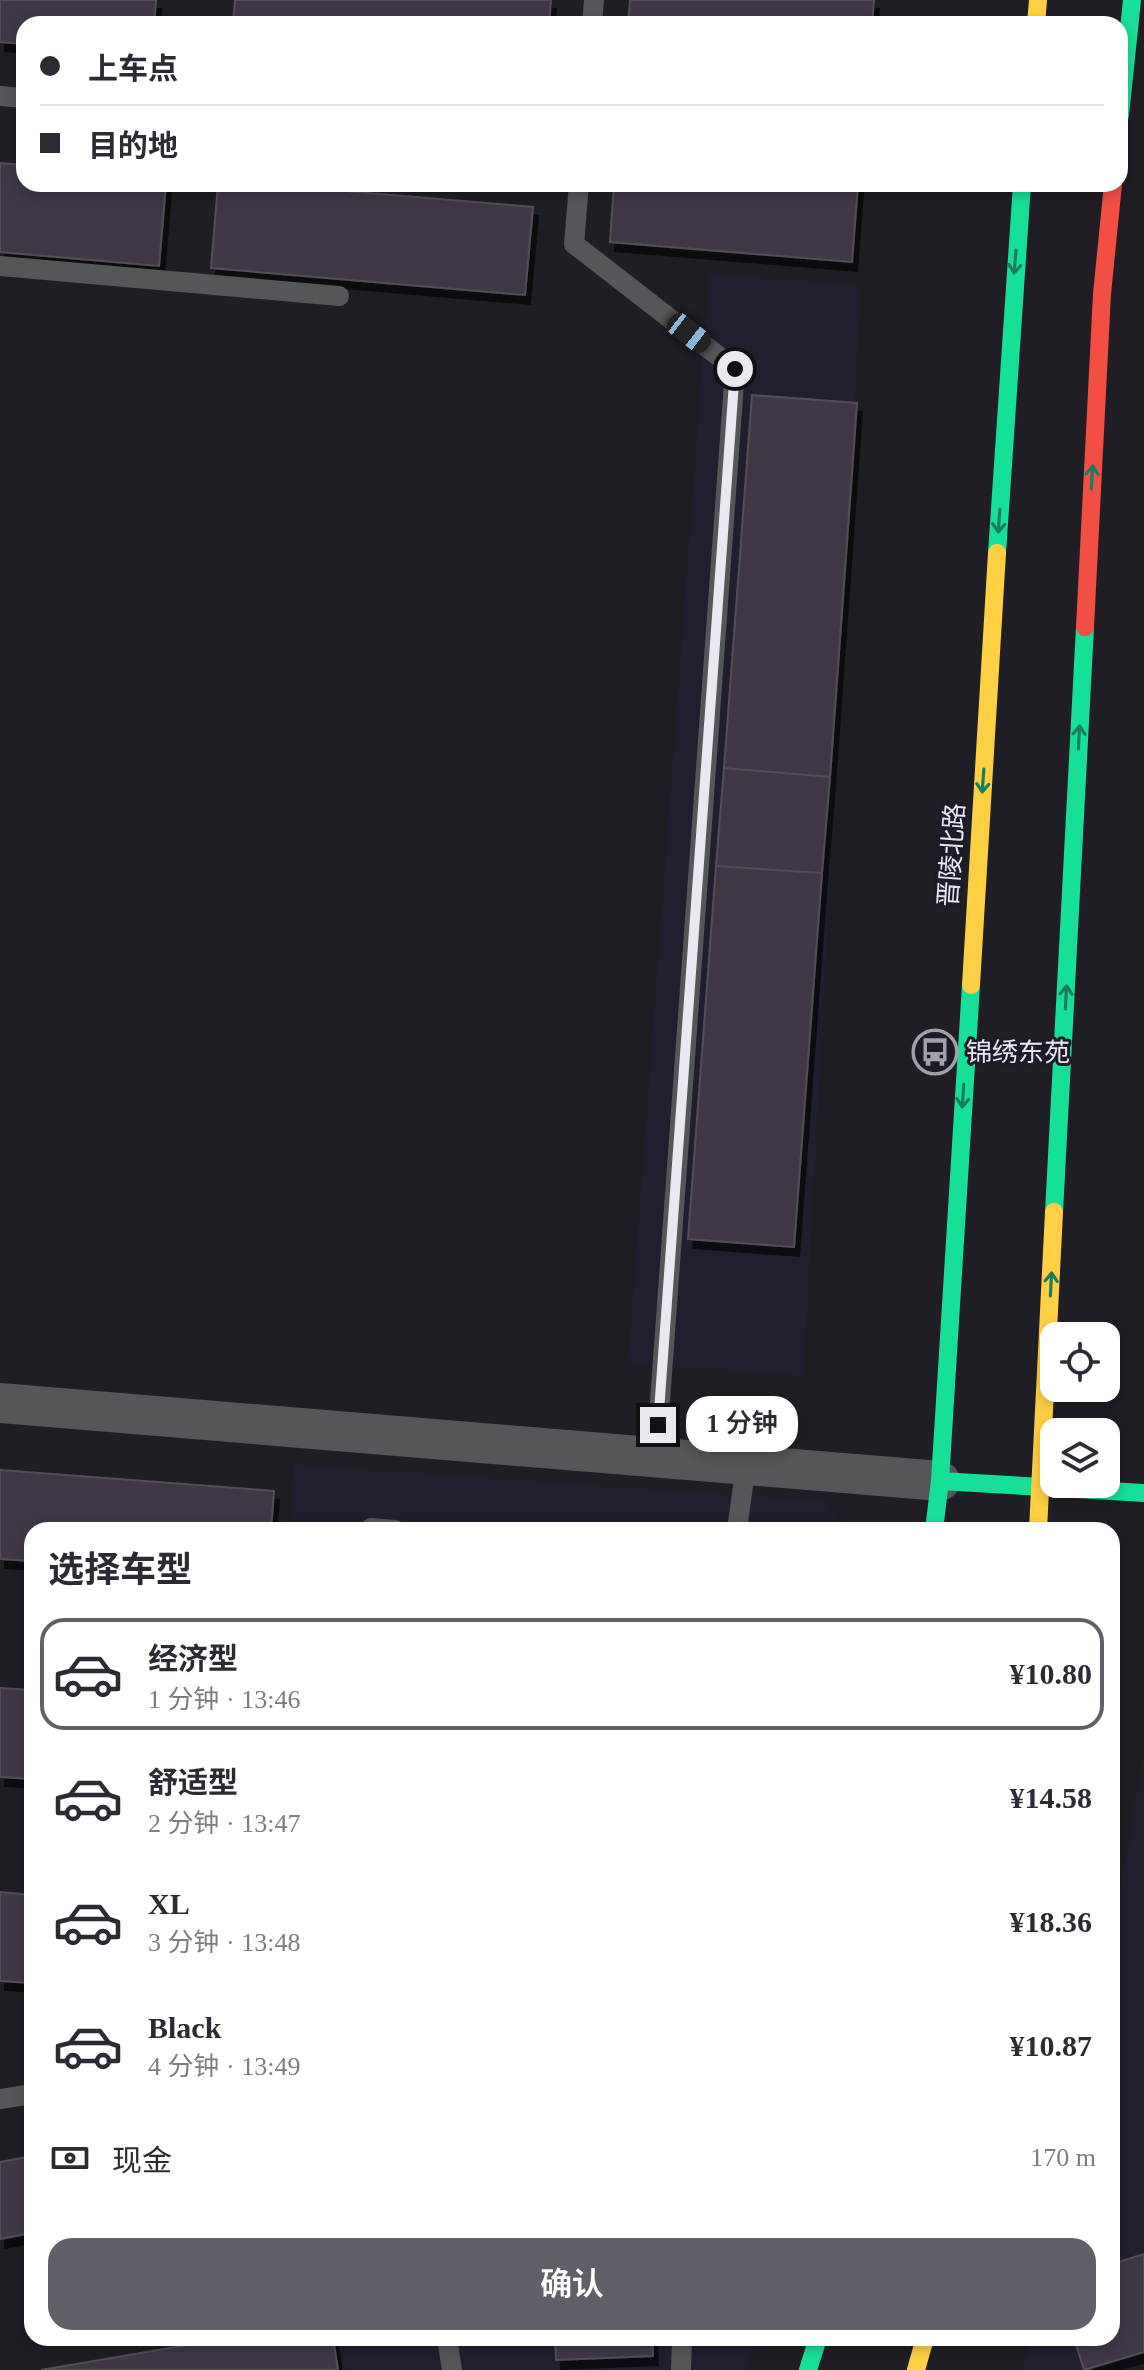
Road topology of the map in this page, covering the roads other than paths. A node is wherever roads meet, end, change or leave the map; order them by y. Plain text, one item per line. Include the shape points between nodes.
1 (1132, 0) edge
2 (1128, 38) edge
3 (578, 192) edge
4 (1021, 192) edge
5 (1112, 192) edge
6 (0, 266) edge
7 (339, 296) dead end
8 (0, 1403) edge
9 (1044, 1418) edge
10 (656, 1456) junction
11 (746, 1464) junction
12 (940, 1481) junction
13 (1040, 1486) edge
14 (1120, 1491) edge
15 (1144, 1493) edge
16 (1040, 1498) edge
17 (738, 1522) edge
18 (935, 1522) edge
19 (1039, 1522) edge
20 (24, 2095) edge
21 (0, 2099) edge
22 (448, 2346) edge
23 (682, 2346) edge
24 (816, 2346) edge
25 (923, 2346) edge
26 (452, 2370) edge
27 (681, 2370) edge
28 (808, 2370) edge
29 (916, 2370) edge

1 - 2 main road
3 - 10 lane via 574,244 735,369
4 -> 12 main road, 晋陵北路
9 -> 5 main road via 1102,294
6 - 7 lane
8 - 10 street
10 - 11 street
11 - 12 street
11 - 17 lane
12 - 13 main road
12 - 18 main road, 晋陵北路
14 - 15 main road
16 - 19 main road
20 - 21 lane
22 - 26 lane
23 - 27 lane
24 - 28 main road
25 - 29 main road

